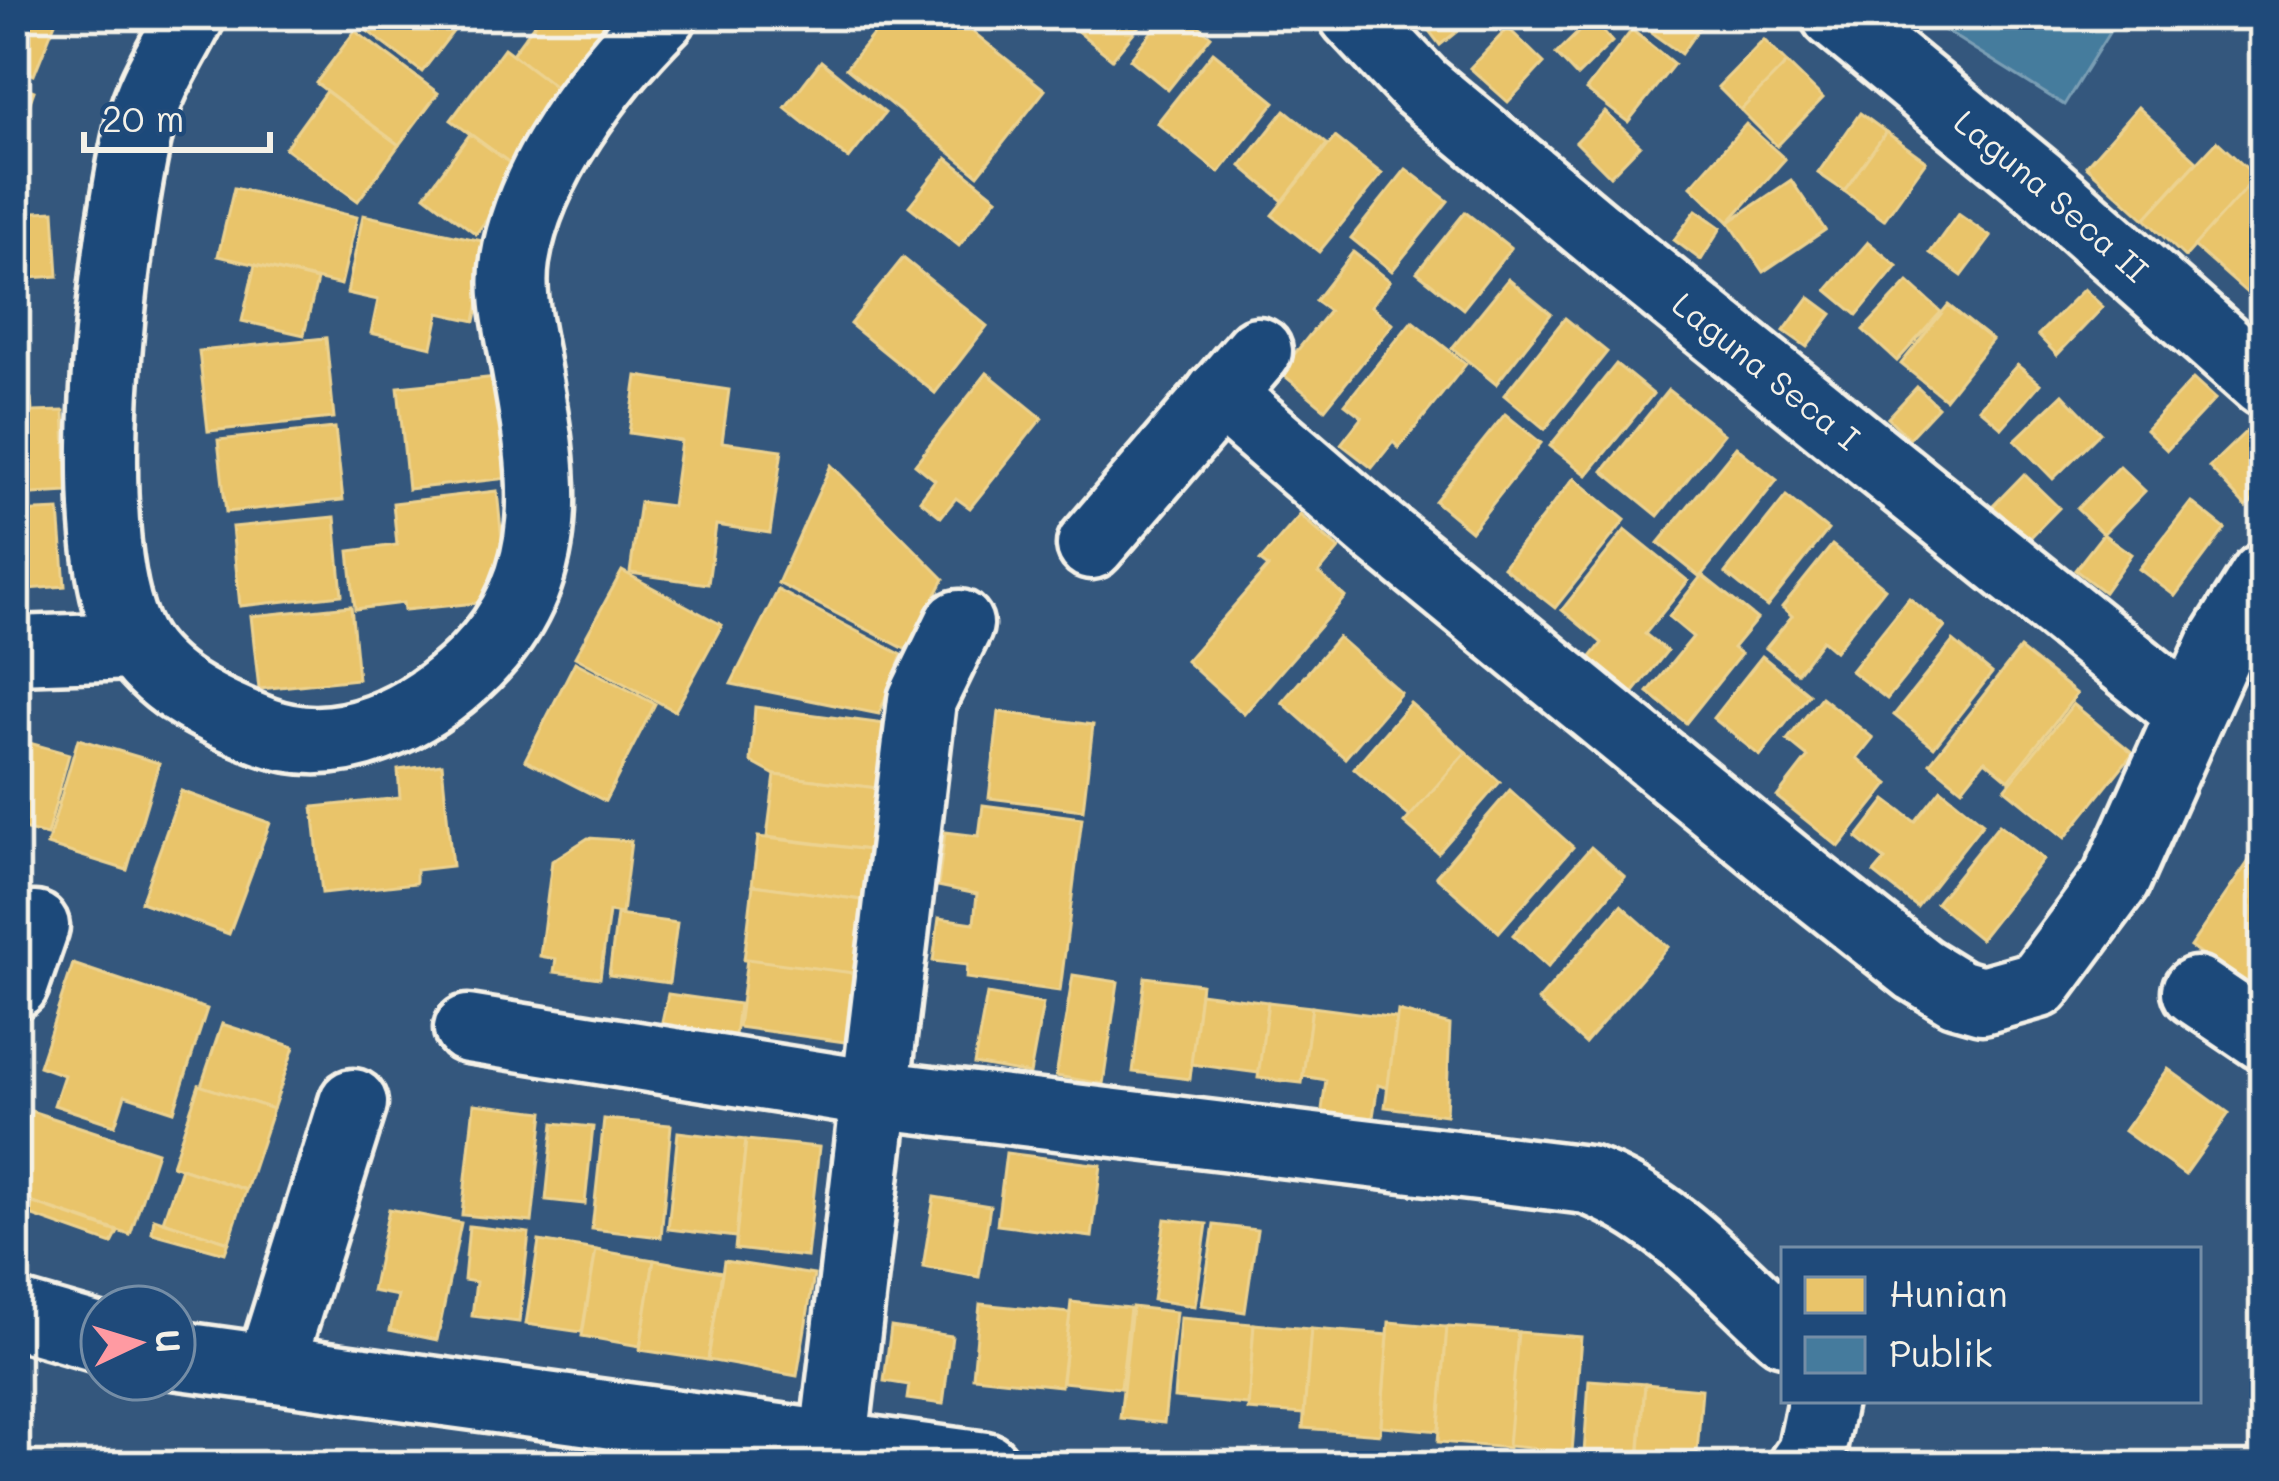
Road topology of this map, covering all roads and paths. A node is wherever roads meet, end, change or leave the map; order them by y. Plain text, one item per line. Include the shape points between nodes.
1 (191, 15) edge
2 (663, 15) edge
3 (1353, 15) edge
4 (1835, 15) edge
5 (2264, 383) edge
6 (1091, 545) dead end
7 (2264, 577) edge
8 (959, 624) dead end
9 (136, 646) junction
10 (15, 650) edge
11 (2190, 713) junction
12 (2196, 991) dead end
13 (468, 1029) dead end
14 (2264, 1037) edge
15 (874, 1094) junction
16 (353, 1102) dead end
17 (15, 1314) edge
18 (1781, 1328) edge
19 (78, 1332) edge
20 (198, 1358) edge
21 (270, 1367) junction
22 (1821, 1403) edge
23 (832, 1456) edge
24 (985, 1466) edge
25 (1802, 1466) edge

1 - 9 street via 142,118 108,348 106,517
2 - 9 street via 564,145 532,199 515,257 512,292 542,458 542,535 513,620 454,679 402,717 349,740 288,740 234,720 177,689
3 - 11 street, Laguna Seca I via 1420,86 1632,263
4 - 5 street, Laguna Seca II
6 - 11 street via 1239,372 1376,529 1918,969 1982,1000 2039,984 2116,880
7 - 11 street
8 - 15 street via 922,700
9 - 10 street
12 - 14 street
13 - 15 street
15 - 18 street via 1587,1180 1630,1196 1668,1224
15 - 23 street
16 - 21 street
17 - 19 street
20 - 21 street
21 - 23 street
22 - 25 street
23 - 24 street

